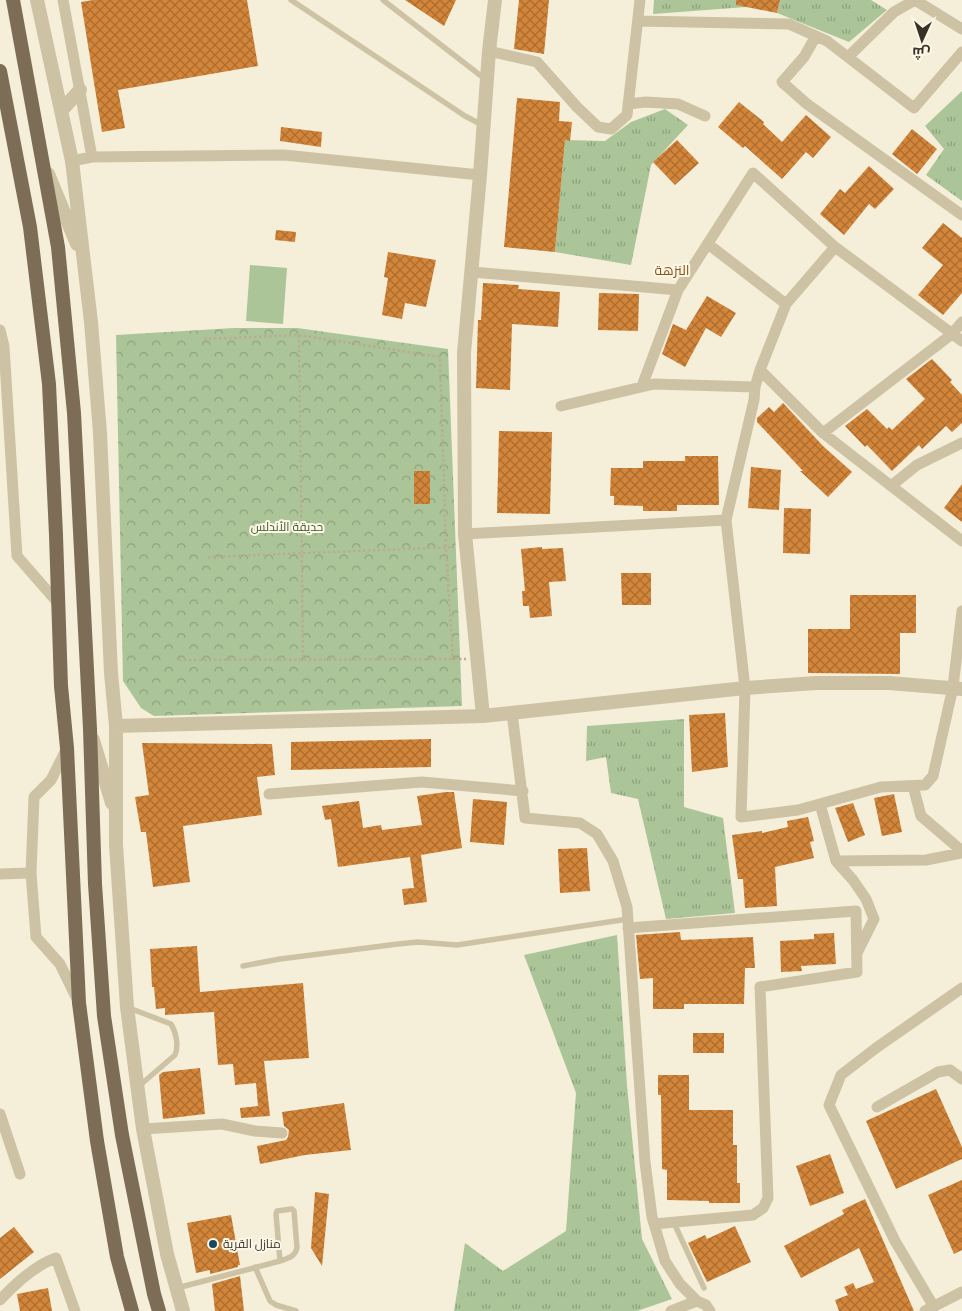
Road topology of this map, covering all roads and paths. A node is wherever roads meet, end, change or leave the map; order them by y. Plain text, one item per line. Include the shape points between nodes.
1 (13, 0) edge
2 (37, 0) edge
3 (63, 0) edge
4 (291, 0) edge
5 (383, 0) edge
6 (495, 0) edge
7 (640, 0) edge
8 (915, 0) edge
9 (638, 21) junction
10 (962, 29) edge
11 (816, 36) junction
12 (489, 52) junction
13 (962, 52) edge
14 (848, 57) junction
15 (0, 71) edge
16 (487, 81) junction
17 (80, 90) junction
18 (4, 91) junction
19 (628, 104) junction
20 (0, 106) edge
21 (61, 111) junction
22 (705, 116) dead end
23 (484, 126) junction
24 (92, 157) junction
25 (42, 161) junction
26 (72, 162) junction
27 (480, 175) junction
28 (962, 214) edge
29 (708, 244) junction
30 (835, 247) junction
31 (84, 258) junction
32 (472, 272) junction
33 (678, 290) junction
34 (786, 304) junction
35 (962, 322) edge
36 (0, 330) edge
37 (952, 334) junction
38 (299, 335) junction
39 (204, 338) dead end
40 (962, 341) edge
41 (760, 370) junction
42 (642, 386) junction
43 (755, 386) junction
44 (8, 406) junction
45 (561, 406) dead end
46 (0, 429) edge
47 (823, 433) junction
48 (962, 443) edge
49 (891, 486) junction
50 (726, 520) junction
51 (465, 540) junction
52 (962, 541) edge
53 (446, 548) junction
54 (301, 553) junction
55 (208, 557) dead end
56 (58, 603) junction
57 (962, 611) edge
58 (477, 659) junction
59 (179, 660) dead end
60 (303, 660) junction
61 (453, 660) junction
62 (745, 688) junction
63 (958, 688) edge
64 (512, 713) junction
65 (484, 716) junction
66 (116, 726) junction
67 (90, 729) junction
68 (67, 748) junction
69 (913, 786) junction
70 (523, 791) junction
71 (268, 794) dead end
72 (820, 804) junction
73 (116, 818) junction
74 (962, 852) edge
75 (836, 861) junction
76 (31, 873) junction
77 (0, 874) edge
78 (628, 924) junction
79 (856, 955) junction
80 (243, 966) dead end
81 (962, 988) edge
82 (79, 1003) junction
83 (127, 1007) junction
84 (962, 1079) edge
85 (138, 1088) junction
86 (877, 1107) dead end
87 (0, 1114) edge
88 (143, 1129) junction
89 (282, 1133) dead end
90 (20, 1174) dead end
91 (674, 1223) junction
92 (654, 1224) junction
93 (280, 1261) junction
94 (255, 1267) junction
95 (176, 1288) junction
96 (704, 1288) dead end
97 (962, 1292) edge
98 (0, 1300) edge
99 (697, 1302) junction
100 (929, 1309) edge
101 (75, 1311) edge
102 (132, 1311) edge
103 (159, 1311) edge
104 (183, 1311) edge
105 (296, 1311) edge
106 (671, 1311) edge
107 (710, 1311) edge

1 - 25 main road
2 - 21 street
3 - 17 street
4 - 23 lane
5 - 16 lane
6 - 12 street
7 - 9 street
8 - 10 street
8 - 14 street via 894,12
9 - 11 street via 789,24
9 - 19 street
11 - 14 street
11 - 28 street via 804,57 782,82 807,104
12 - 16 street
12 - 19 street via 537,62 598,127 611,129 627,115
13 - 14 street via 914,108
15 - 18 main road
16 - 23 street
17 - 21 street
17 - 24 street
18 - 20 street
18 - 56 main road via 30,227 48,384
19 - 22 street via 678,104
21 - 26 street
23 - 27 street
24 - 26 street
24 - 27 street via 284,155
25 - 31 street
25 - 67 main road via 58,247 74,413
26 - 31 street
27 - 32 street
29 - 30 street via 753,173
29 - 33 street
29 - 34 street
30 - 34 street
30 - 37 street
31 - 66 street via 99,424
32 - 33 street
32 - 51 street via 464,353
33 - 42 street
34 - 41 street
35 - 37 street
36 - 44 street
37 - 40 street
37 - 47 street
38 - 39 path
38 - 53 path via 440,357
38 - 54 path
41 - 43 street
41 - 47 street
42 - 43 street
42 - 45 street
43 - 50 street
44 - 46 street
44 - 56 street via 17,556
47 - 49 street
48 - 49 street via 917,465
49 - 52 street
50 - 51 street
50 - 62 street
51 - 53 path
51 - 58 street
53 - 54 path
53 - 61 path
54 - 55 path
54 - 60 path
56 - 68 main road
57 - 63 street
58 - 61 path
58 - 65 street
59 - 60 path
60 - 61 path
62 - 63 street via 816,683 890,683
62 - 64 street
62 - 72 street via 741,817
63 - 69 street via 933,776 925,785
64 - 65 street
64 - 70 street
65 - 66 street
66 - 73 street
67 - 73 street
67 - 103 main road via 95,884 104,1016 122,1135
68 - 76 street via 51,780 34,797
68 - 82 main road
69 - 72 street via 881,787
69 - 74 street via 921,816
70 - 71 street via 422,782
70 - 78 street via 525,818 580,823 597,834 613,861 627,907
72 - 75 street
73 - 83 street
74 - 75 street via 926,860
75 - 79 street via 854,880 874,919
76 - 77 street
76 - 82 street via 36,937 60,964
78 - 79 street via 856,911
78 - 80 lane via 457,945 398,944 280,958
78 - 92 street via 645,1162
79 - 91 street via 857,972 760,987 768,1198 764,1208 753,1215
81 - 100 street via 841,1075 830,1105
82 - 102 main road via 100,1160 117,1257
83 - 85 street
83 - 85 lane via 172,1024 178,1049
84 - 86 street via 950,1070 938,1072
85 - 88 street
87 - 90 street
88 - 89 street via 222,1124
88 - 95 street
91 - 92 street
91 - 96 lane
92 - 99 street via 665,1261
93 - 93 lane via 276,1214 277,1211 292,1209 296,1254
93 - 94 lane
94 - 95 lane
94 - 105 lane via 270,1301
95 - 104 street
97 - 100 street
98 - 101 street via 12,1287 56,1258
99 - 106 street
99 - 107 street

